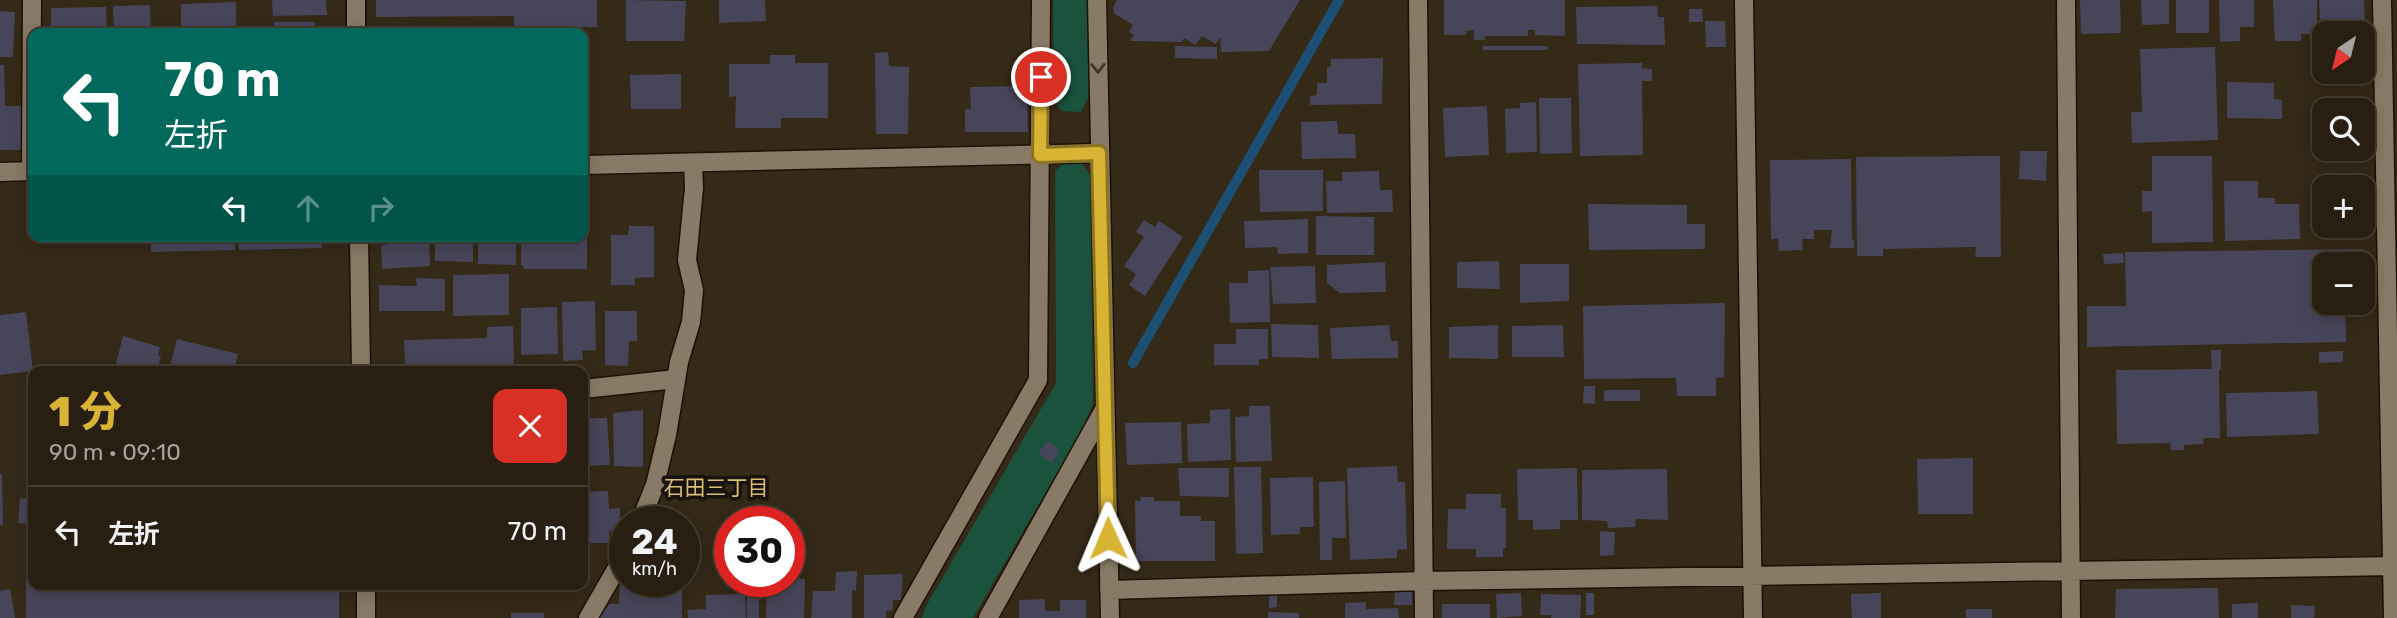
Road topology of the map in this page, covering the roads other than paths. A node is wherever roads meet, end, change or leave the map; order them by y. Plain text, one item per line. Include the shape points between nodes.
1 (32, 0) edge
2 (356, 0) edge
3 (1041, 0) edge
4 (1097, 0) edge
5 (1418, 0) edge
6 (1744, 0) edge
7 (2066, 0) edge
8 (2382, 0) edge
9 (32, 28) edge
10 (356, 28) edge
11 (1099, 153) junction
12 (1040, 155) junction
13 (693, 163) junction
14 (588, 165) edge
15 (28, 171) edge
16 (0, 172) edge
17 (359, 242) edge
18 (361, 366) edge
19 (676, 379) junction
20 (588, 388) edge
21 (1105, 408) junction
22 (646, 506) edge
23 (2394, 566) edge
24 (2070, 571) junction
25 (1753, 577) junction
26 (1423, 581) junction
27 (609, 582) edge
28 (366, 590) edge
29 (1109, 590) junction
30 (366, 618) edge
31 (588, 618) edge
32 (903, 618) edge
33 (988, 618) edge
34 (1110, 618) edge
35 (1424, 618) edge
36 (1753, 618) edge
37 (2071, 618) edge
38 (2393, 618) edge

1 - 9 street
2 - 10 street
3 - 12 street
4 -> 11 street
5 - 26 street
6 - 25 street
7 - 24 street
8 - 23 street
11 - 12 street
11 - 21 street
12 - 13 street
12 - 32 street via 1038,380
13 - 14 street
13 - 19 street via 687,260 694,290
15 - 16 street
17 - 18 street
19 - 20 street
19 - 22 street via 667,435
21 - 29 street
21 - 33 street
23 - 24 street
23 - 38 street
24 - 25 street
24 - 37 street
25 - 26 street
25 - 36 street
26 - 29 street
26 - 35 street
27 - 31 street
28 - 30 street
29 - 34 street

